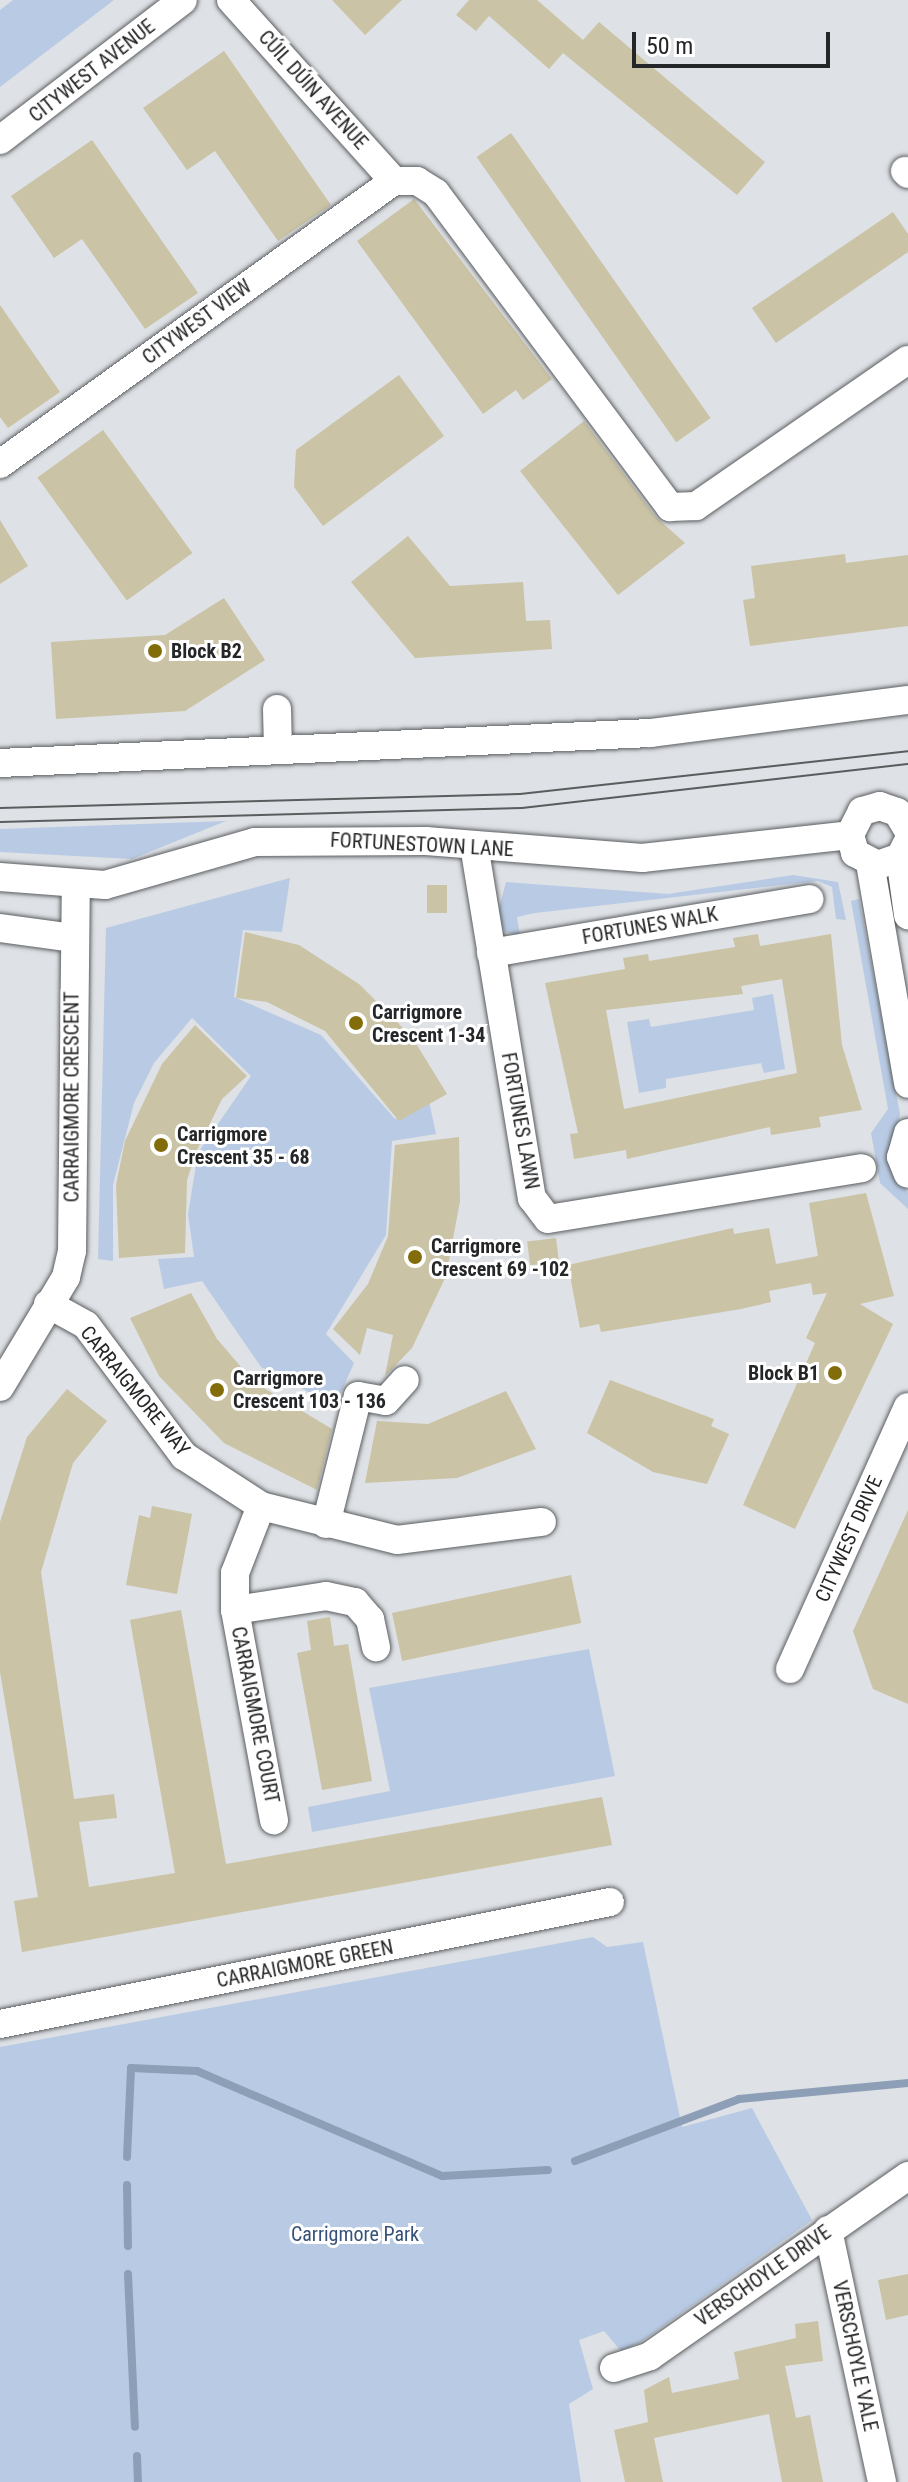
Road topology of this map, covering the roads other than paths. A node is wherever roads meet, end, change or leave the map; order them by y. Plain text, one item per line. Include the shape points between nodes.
1 (183, 0) edge
2 (231, 0) edge
3 (0, 140) edge
4 (394, 181) junction
5 (908, 360) edge
6 (0, 464) edge
7 (908, 700) edge
8 (277, 709) dead end
9 (278, 750) junction
10 (0, 763) edge
11 (850, 835) junction
12 (906, 836) edge
13 (474, 845) junction
14 (870, 863) junction
15 (0, 877) edge
16 (76, 885) junction
17 (809, 899) dead end
18 (908, 915) edge
19 (0, 928) edge
20 (73, 938) junction
21 (491, 953) junction
22 (908, 1084) edge
23 (908, 1133) edge
24 (862, 1168) dead end
25 (908, 1174) edge
26 (48, 1304) junction
27 (405, 1380) dead end
28 (0, 1387) edge
29 (908, 1407) edge
30 (261, 1506) junction
31 (542, 1522) dead end
32 (326, 1524) junction
33 (235, 1610) junction
34 (376, 1647) dead end
35 (790, 1669) dead end
36 (274, 1820) dead end
37 (610, 1902) dead end
38 (0, 2024) edge
39 (908, 2176) edge
40 (828, 2230) junction
41 (614, 2368) dead end
42 (882, 2482) edge

1 - 3 street, CITYWEST AVENUE
2 - 4 street, CÚIL DÚIN AVENUE
4 - 5 street via 417,181 436,193 670,507 696,506
4 - 6 street, CITYWEST VIEW
7 - 9 street via 650,733
8 - 9 street
9 - 10 street
11 - 12 street via 855,818 871,807 889,808
11 - 13 street, FORTUNESTOWN LANE via 642,858
11 - 14 street via 855,853
12 - 14 street
12 - 18 street
13 - 16 street, FORTUNESTOWN LANE via 255,842 161,874
13 - 21 street, FORTUNES LAWN
14 - 22 street
15 - 16 street, FORTUNESTOWN LANE
16 - 20 street, CARRAIGMORE CRESCENT
17 - 21 street, FORTUNES WALK
19 - 20 street
20 - 26 street, CARRAIGMORE CRESCENT via 72,1251
21 - 24 street, FORTUNES LAWN via 532,1198 548,1219
23 - 25 street via 901,1157
26 - 28 street, CARRAIGMORE CRESCENT
26 - 30 street, CARRAIGMORE WAY via 86,1325 184,1456
27 - 32 street via 386,1401 358,1396
29 - 35 street, CITYWEST DRIVE
30 - 32 street, CARRAIGMORE WAY
30 - 33 street, CARRAIGMORE COURT via 235,1573
31 - 32 street, CARRAIGMORE WAY via 397,1540
33 - 34 street, CARRAIGMORE COURT via 326,1596 355,1602 370,1619
33 - 36 street, CARRAIGMORE COURT
37 - 38 street, CARRAIGMORE GREEN
39 - 40 street, VERSCHOYLE DRIVE
40 - 41 street, VERSCHOYLE DRIVE via 650,2356
40 - 42 street, VERSCHOYLE VALE

